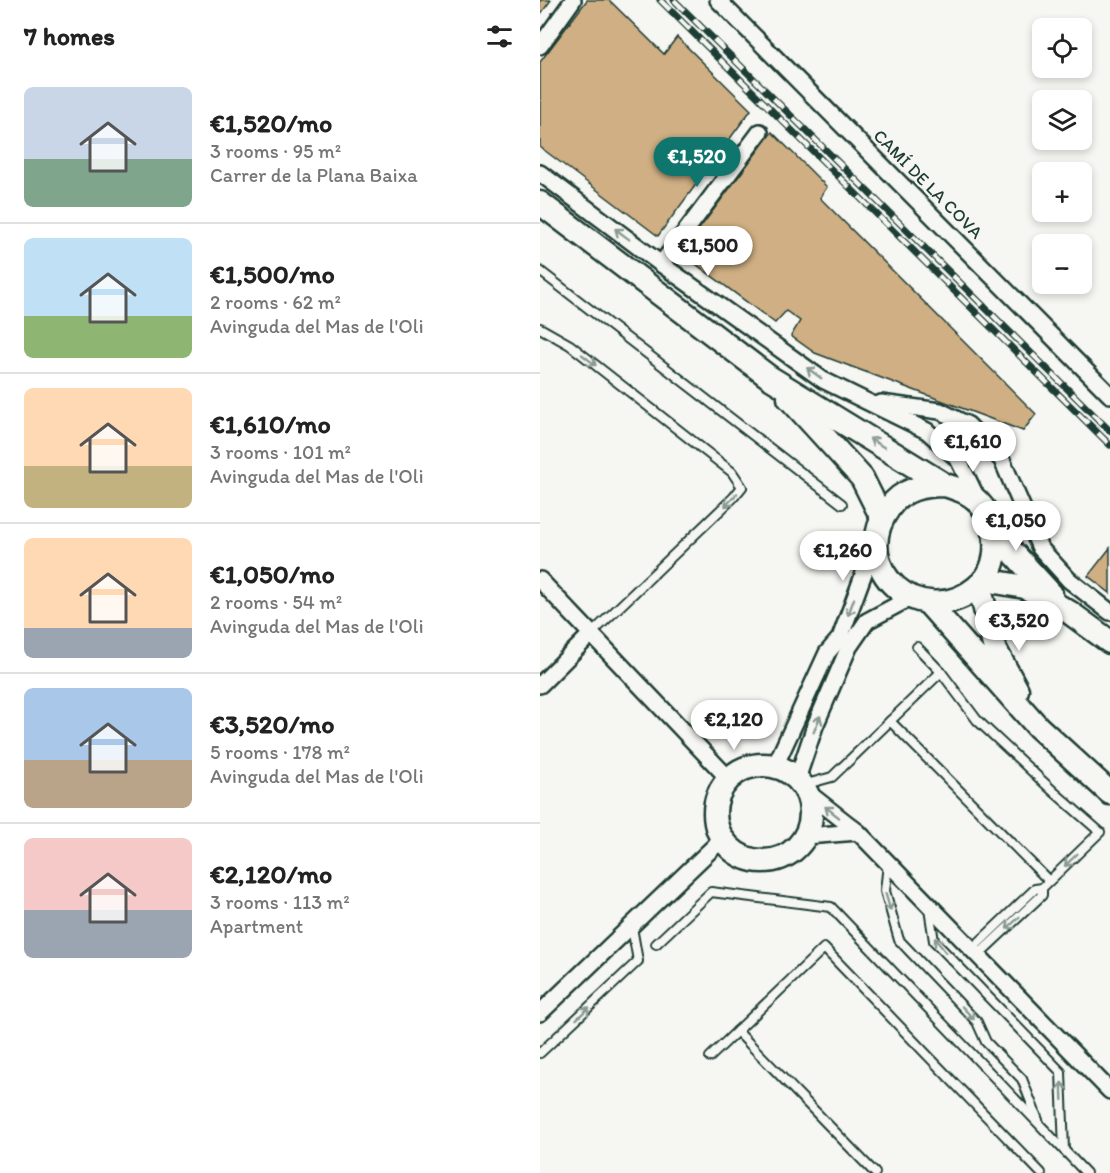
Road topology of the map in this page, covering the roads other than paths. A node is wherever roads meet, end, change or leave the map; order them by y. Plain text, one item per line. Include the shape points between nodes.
1 (573, 0) edge
2 (718, 0) edge
3 (540, 46) edge
4 (760, 132) dead end
5 (540, 173) edge
6 (540, 203) edge
7 (661, 264) junction
8 (540, 271) edge
9 (540, 328) edge
10 (769, 377) junction
11 (1110, 395) edge
12 (866, 400) junction
13 (945, 485) junction
14 (980, 503) junction
15 (842, 504) dead end
16 (882, 518) junction
17 (995, 533) junction
18 (876, 542) junction
19 (540, 580) edge
20 (981, 583) junction
21 (919, 601) junction
22 (1069, 612) junction
23 (1110, 612) edge
24 (591, 634) junction
25 (1110, 642) edge
26 (916, 647) dead end
27 (941, 672) junction
28 (540, 685) edge
29 (890, 721) junction
30 (1038, 727) junction
31 (775, 766) junction
32 (729, 779) junction
33 (802, 786) junction
34 (1110, 793) edge
35 (858, 832) junction
36 (806, 836) junction
37 (722, 839) junction
38 (888, 862) junction
39 (1049, 881) junction
40 (928, 904) junction
41 (632, 925) junction
42 (656, 944) dead end
43 (975, 952) junction
44 (540, 1013) edge
45 (737, 1031) junction
46 (540, 1053) edge
47 (710, 1057) dead end
48 (1110, 1091) edge
49 (1040, 1125) junction
50 (1064, 1150) junction
51 (875, 1173) edge
52 (1041, 1173) edge
53 (1086, 1173) edge

1 - 3 street
2 - 11 street, CAMÍ DE LA COVA
4 - 7 street
7 -> 5 street
6 - 10 main road
12 -> 7 street via 823,380
8 - 15 lane
9 -> 24 lane via 570,345 732,472 742,487
13 -> 10 main road
10 - 16 main road via 862,478
12 - 14 street via 927,431 958,459
12 - 23 street via 940,411 968,425 1002,460 1040,548 1069,580
13 - 14 main road via 964,491
13 - 16 main road via 926,485 908,491 893,502
14 - 17 main road
16 - 18 main road
17 - 20 main road via 992,566
17 - 22 main road
18 - 21 main road via 885,575 896,588
18 -> 31 street via 840,638 827,654
19 - 24 street
20 - 21 main road via 946,603
20 - 22 main road via 1025,587
20 - 30 main road via 995,649
21 - 30 main road
33 -> 21 street via 815,726 849,647 867,621
22 - 25 main road
24 - 28 street
24 - 32 street
26 - 27 lane
27 - 29 lane
27 -> 39 lane via 977,720 1100,832
29 - 33 lane via 832,777
29 - 39 lane
30 - 34 main road
31 - 32 main road via 759,765
31 - 33 main road via 787,771
32 - 37 main road via 715,808
35 -> 33 street
33 - 36 main road via 812,807
35 - 36 street
35 - 38 street
36 - 37 main road via 796,850 782,859 765,862 748,860 733,852
37 - 41 street
38 - 40 street
38 -> 49 lane via 885,891 899,940 977,1022 986,1042 1022,1079
39 -> 43 lane via 1042,888 1042,895
40 - 43 street
50 -> 40 lane via 1061,1072 934,941
41 - 44 street
46 -> 41 lane via 638,961
42 - 49 lane via 711,892 831,907
43 - 48 street
45 - 47 lane
45 - 51 lane
45 - 52 lane via 824,948
49 - 50 lane
50 - 53 lane

